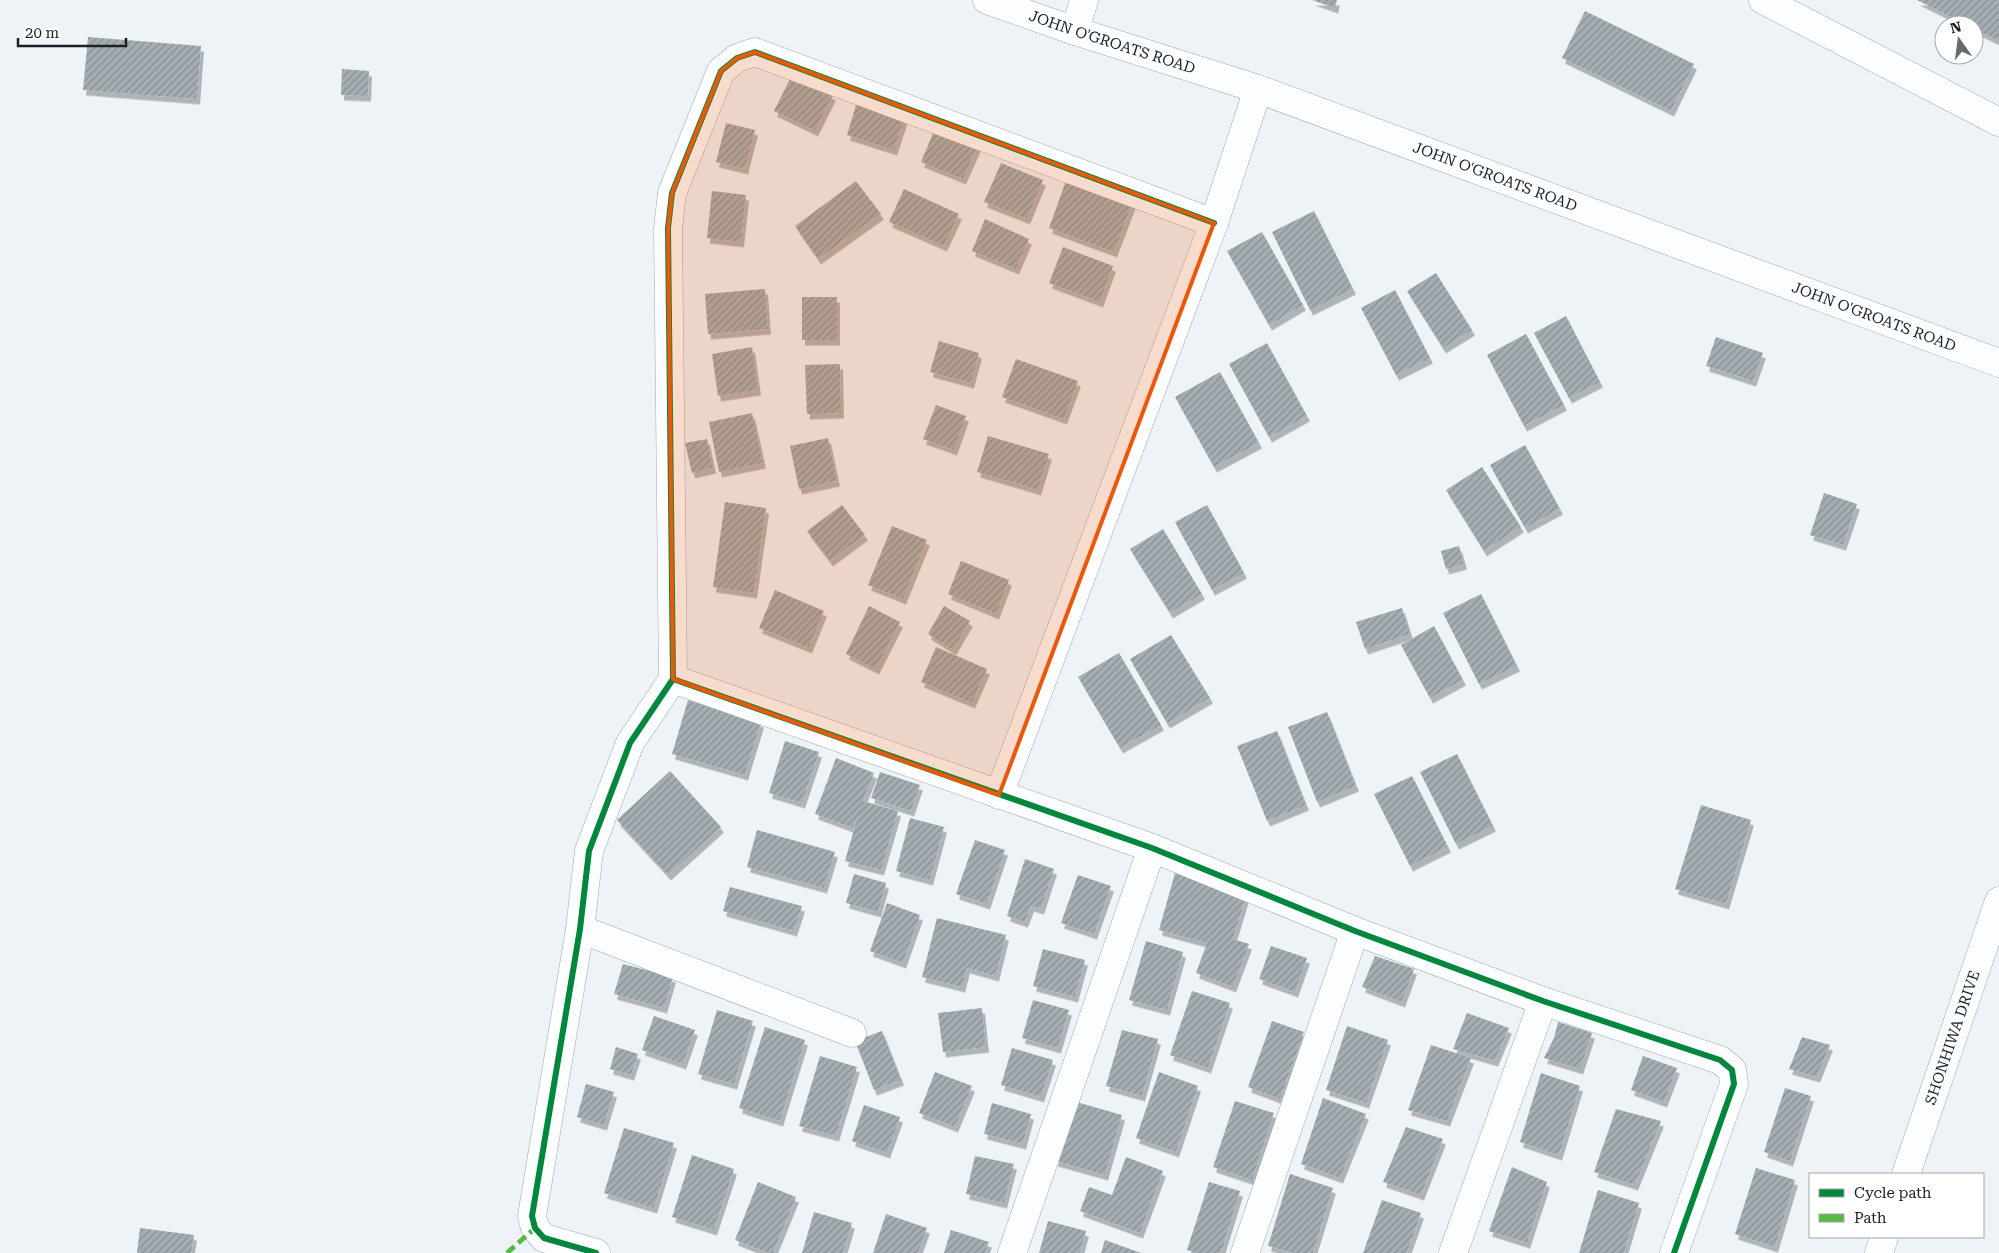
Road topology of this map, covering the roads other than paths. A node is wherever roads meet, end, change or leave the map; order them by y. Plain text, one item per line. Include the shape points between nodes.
1 (987, 0) edge
2 (1084, 0) edge
3 (1763, 0) edge
4 (1075, 31) junction
5 (1258, 88) junction
6 (1999, 122) edge
7 (1214, 223) junction
8 (1999, 363) edge
9 (673, 679) junction
10 (999, 795) junction
11 (1152, 848) junction
12 (1999, 901) edge
13 (580, 929) junction
14 (1355, 931) junction
15 (1543, 1001) junction
16 (852, 1033) dead end
17 (1906, 1173) edge
18 (1884, 1238) edge
19 (596, 1253) edge
20 (1012, 1253) edge
21 (1245, 1253) edge
22 (1453, 1253) edge
23 (1674, 1253) edge
24 (1879, 1253) edge

1 - 4 street, JOHN O'GROATS ROAD
2 - 4 street
3 - 6 street
4 - 5 street, JOHN O'GROATS ROAD
5 - 7 street
5 - 8 street, JOHN O'GROATS ROAD
7 - 9 street via 755,52 737,58 722,71 672,193 668,228
7 - 10 street
9 - 10 street
9 - 13 street via 630,743 589,851
10 - 11 street
11 - 14 street
11 - 20 street
12 - 17 street, SHONHIWA DRIVE
13 - 16 street
13 - 19 street via 532,1216 535,1228 544,1238
14 - 15 street
14 - 21 street
15 - 22 street
15 - 23 street via 1720,1060 1732,1070 1734,1084
18 - 24 street

